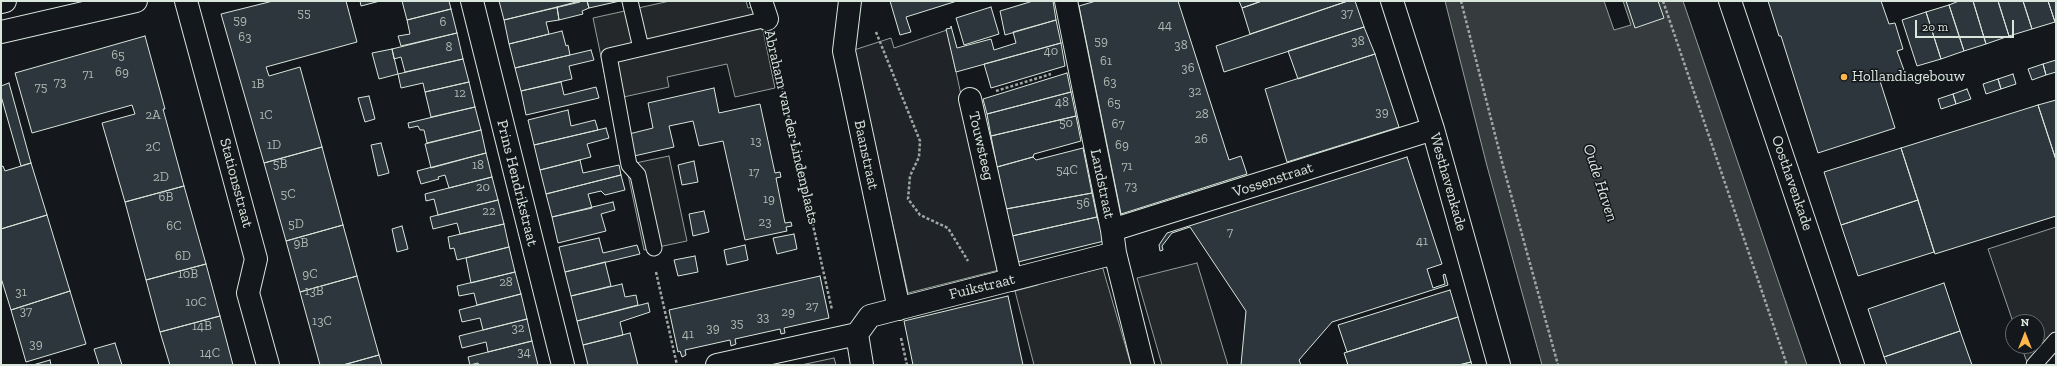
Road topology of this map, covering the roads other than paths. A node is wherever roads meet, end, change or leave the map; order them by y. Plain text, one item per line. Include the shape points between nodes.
1 (5, 1) edge
2 (136, 1) edge
3 (186, 1) edge
4 (472, 1) edge
5 (630, 1) edge
6 (1066, 1) edge
7 (1392, 1) edge
8 (1730, 1) edge
9 (1, 2) edge
10 (851, 3) edge
11 (764, 10) edge
12 (1, 32) edge
13 (641, 48) junction
14 (970, 99) road end
15 (1433, 129) junction
16 (1112, 230) junction
17 (654, 248) road end
18 (1115, 253) junction
19 (1011, 280) junction
20 (899, 309) junction
21 (848, 336) junction
22 (2056, 340) edge
23 (268, 365) edge
24 (562, 365) edge
25 (717, 365) edge
26 (862, 365) edge
27 (1143, 365) edge
28 (1499, 365) edge
29 (1853, 365) edge
30 (2034, 365) edge

1 - 9 street
2 - 12 street
3 - 23 street, Stationsstraat via 256,259 248,292
4 - 24 street, Prins Hendrikstraat
5 - 13 lane
6 - 16 street, Landstraat
7 - 15 street, Westhavenkade
8 - 29 street, Oosthavenkade
10 - 20 street, Baanstraat via 844,51
11 - 13 lane, Abraham van der Lindenplaats
13 - 17 lane, Abraham van der Lindenplaats via 609,56 629,164 638,175
14 - 19 street, Touwsteeg
15 - 16 street, Vossenstraat
15 - 28 street, Westhavenkade
16 - 18 street, Landstraat
18 - 19 street, Fuikstraat
18 - 27 street, Landstraat
19 - 20 street, Fuikstraat
20 - 21 street, Fuikstraat via 870,316
21 - 25 street
21 - 26 street
22 - 30 lane

